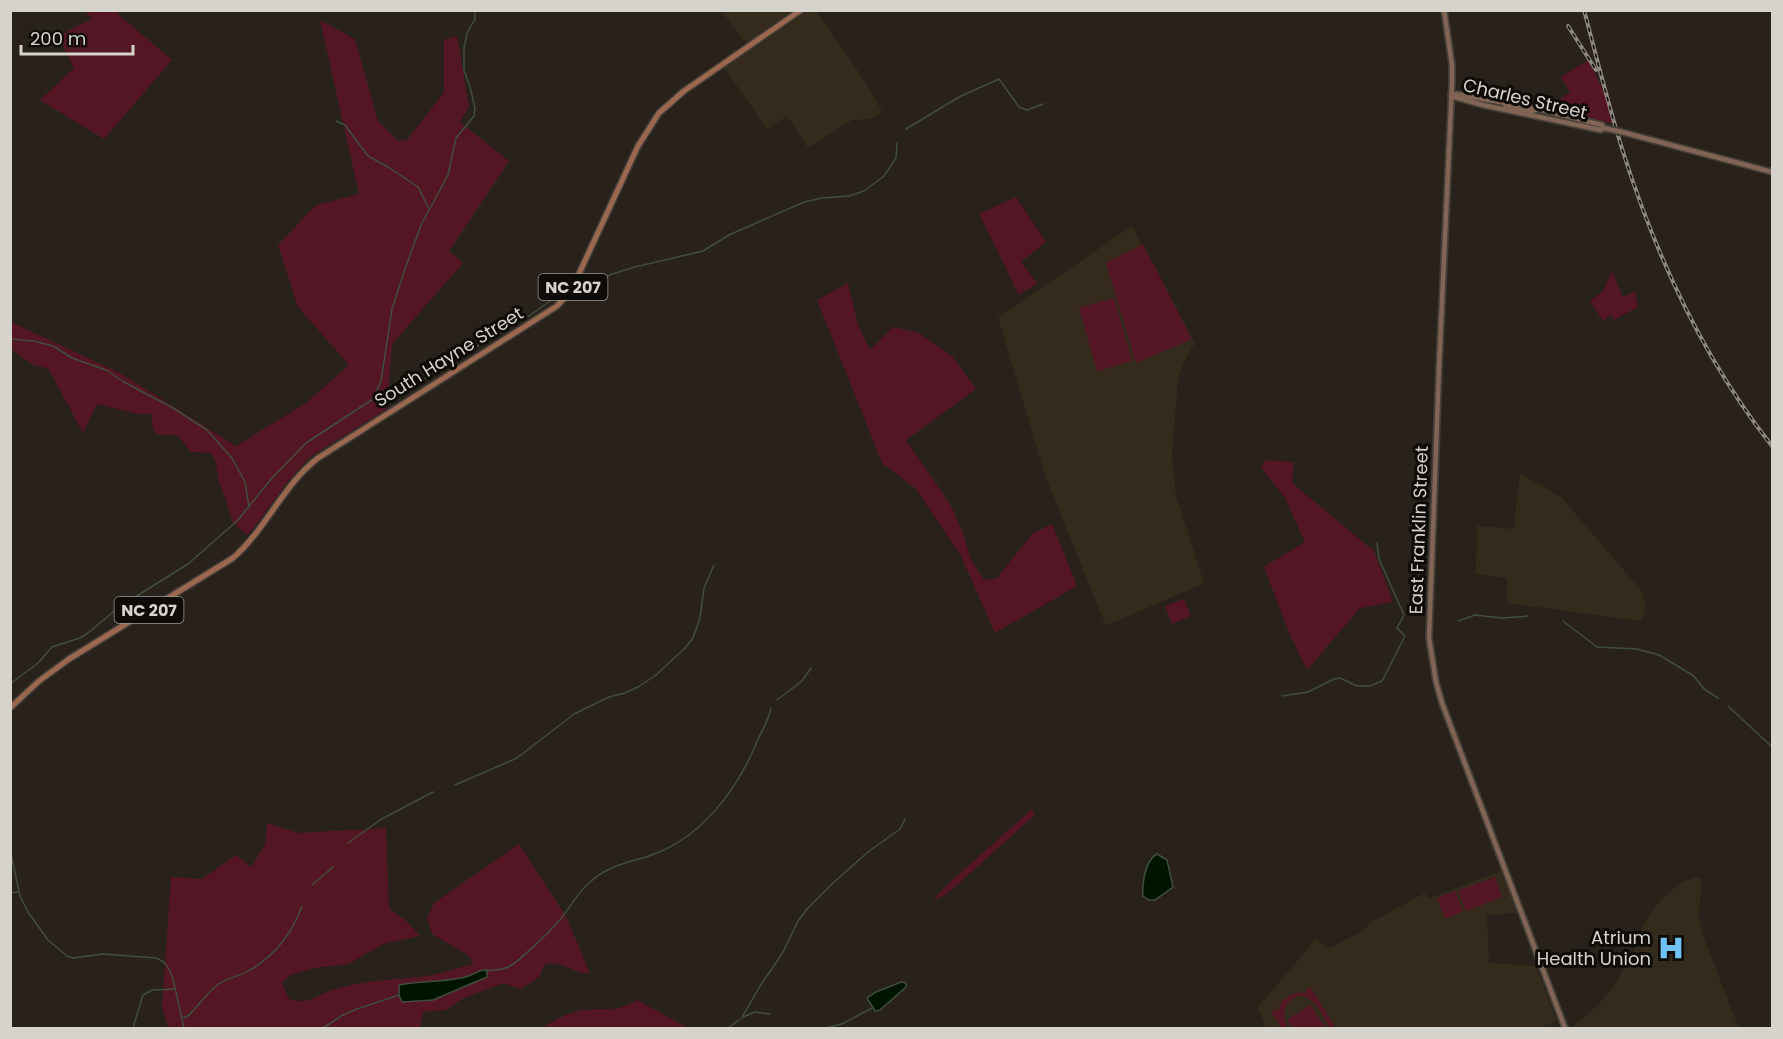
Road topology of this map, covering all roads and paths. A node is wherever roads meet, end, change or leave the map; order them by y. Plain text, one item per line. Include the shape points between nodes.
1 (801, 10) edge
2 (1444, 10) edge
3 (1451, 96) junction
4 (1497, 108) junction
5 (1538, 109) junction
6 (1543, 117) junction
7 (1575, 118) junction
8 (1604, 128) junction
9 (1773, 172) edge
10 (10, 708) edge
11 (1565, 1029) edge

1 - 10 main road, South Hayne Street / NC 207 via 684,91 659,113 638,146 577,280 563,301 318,458 298,474 250,541 233,558 69,659
2 - 3 main road, East Franklin Street via 1452,65
3 - 4 main road, Charles Street
3 - 5 main road, Charles Street
3 - 11 main road, East Franklin Street via 1429,638 1442,703
4 - 5 main road
4 - 6 main road, Charles Street
5 - 7 main road, Charles Street
6 - 7 main road
6 - 8 main road, Charles Street
7 - 8 main road, Charles Street
8 - 9 main road, Charles Street, bridge

